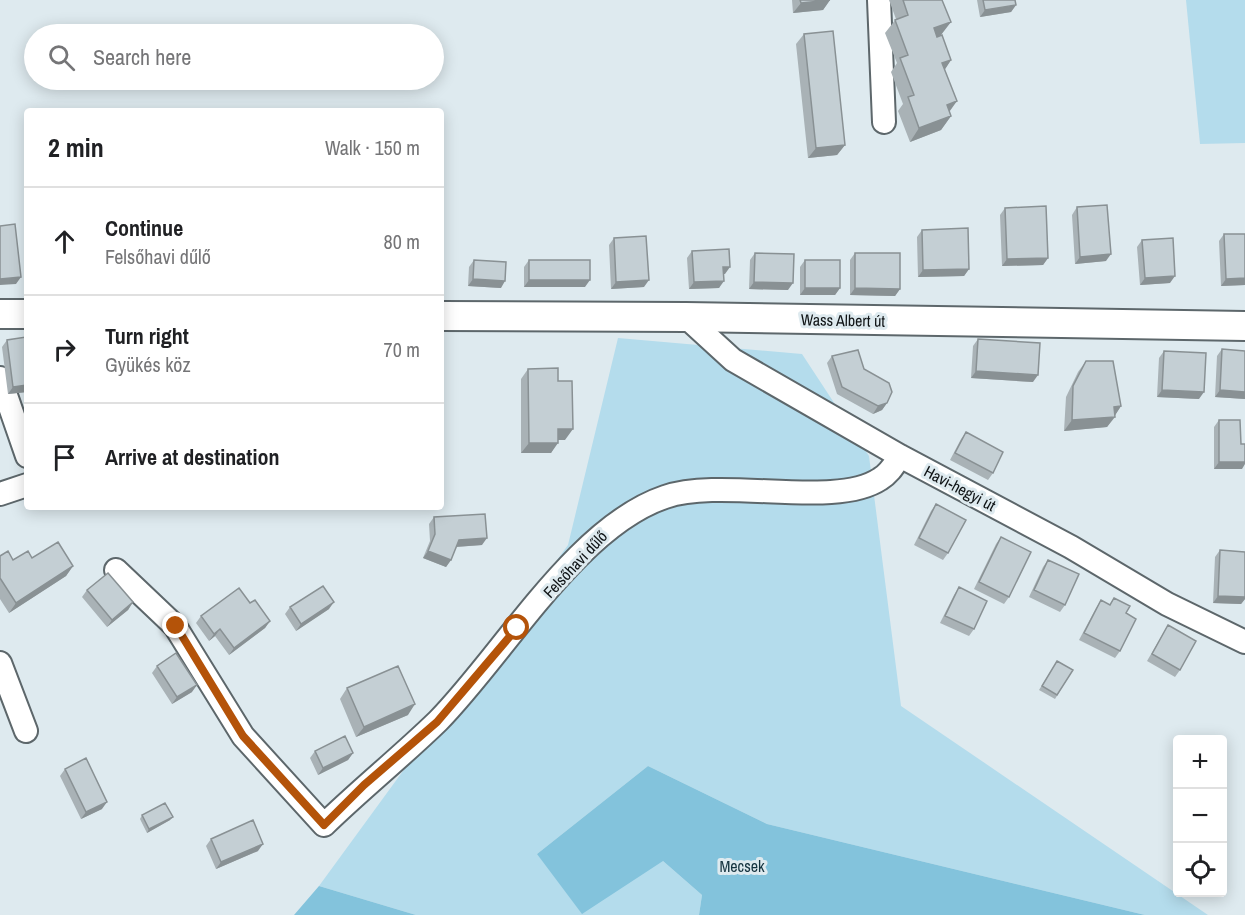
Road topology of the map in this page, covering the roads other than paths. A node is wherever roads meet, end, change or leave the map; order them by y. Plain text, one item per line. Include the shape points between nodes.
1 (879, 0) edge
2 (884, 122) dead end
3 (0, 314) edge
4 (24, 315) edge
5 (444, 316) edge
6 (686, 317) junction
7 (1245, 326) edge
8 (0, 378) edge
9 (24, 447) edge
10 (900, 456) junction
11 (24, 486) edge
12 (0, 494) edge
13 (116, 570) dead end
14 (1245, 642) edge
15 (0, 663) edge
16 (26, 731) dead end

1 - 2 street
3 - 4 street
5 - 6 street, Wass Albert út
6 - 7 street, Wass Albert út
6 - 10 street, Havi-hegyi út via 733,360
8 - 9 street
10 - 13 street, Felsőhavi dűlő via 891,471 878,481 849,489 693,489 638,508 617,521 578,558 437,722 324,825 243,736 176,626
10 - 14 street, Havi-hegyi út via 1071,547 1167,604
11 - 12 street
15 - 16 street

